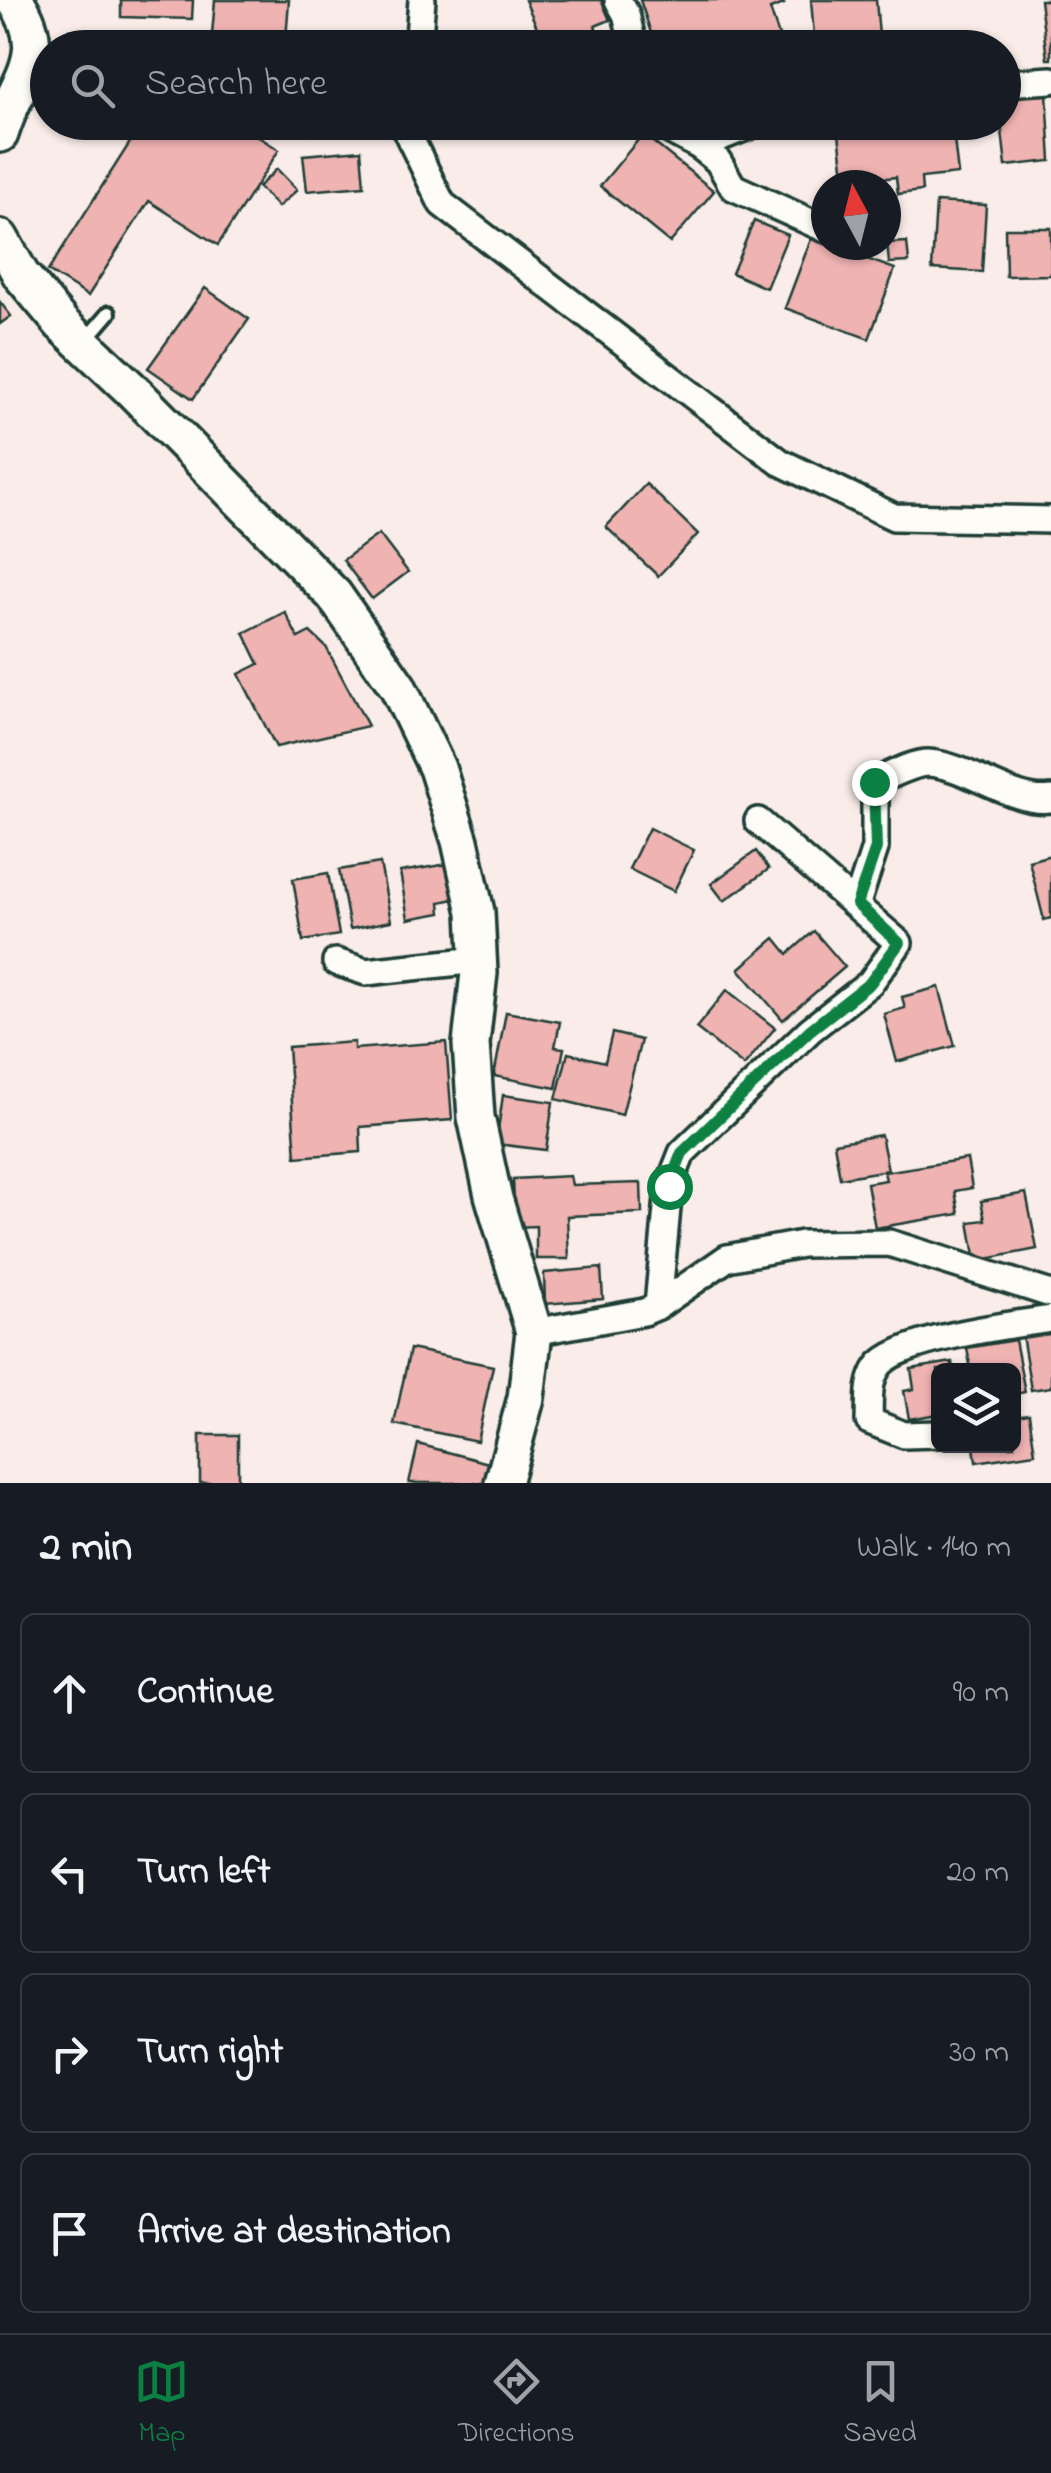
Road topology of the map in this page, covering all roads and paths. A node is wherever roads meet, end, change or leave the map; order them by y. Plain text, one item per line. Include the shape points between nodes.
1 (15, 0) edge
2 (422, 0) edge
3 (618, 0) edge
4 (31, 30) edge
5 (420, 30) edge
6 (630, 30) edge
7 (30, 58) edge
8 (1051, 80) edge
9 (1021, 82) edge
10 (0, 134) edge
11 (411, 140) edge
12 (688, 140) edge
13 (714, 140) edge
14 (699, 146) junction
15 (811, 222) edge
16 (0, 238) edge
17 (109, 313) dead end
18 (83, 344) junction
19 (1051, 520) edge
20 (1051, 799) edge
21 (758, 821) dead end
22 (857, 904) junction
23 (478, 960) junction
24 (336, 962) dead end
25 (1051, 1294) edge
26 (658, 1306) junction
27 (1051, 1318) edge
28 (534, 1332) junction
29 (931, 1434) edge
30 (504, 1483) edge

1 - 4 street
2 - 5 street
3 - 6 street
7 - 10 street
8 - 9 street
11 - 19 street via 442,204 780,462 894,516
12 - 14 street
13 - 14 street
14 - 15 street via 718,160 733,187
16 - 18 street via 20,275
17 - 18 lane
18 - 23 street via 334,595 398,686 437,768 460,841 476,912
20 - 22 street via 1036,802 926,763 874,782 876,848
21 - 22 street
22 - 26 street via 899,943 870,983 810,1030 682,1153 669,1186
23 - 24 street via 366,972
23 - 28 street via 471,1044 476,1116
25 - 26 street via 889,1243 802,1244 727,1258
26 - 28 street
27 - 29 street via 970,1332 880,1363 870,1382 869,1421 904,1435
28 - 30 street via 526,1398

